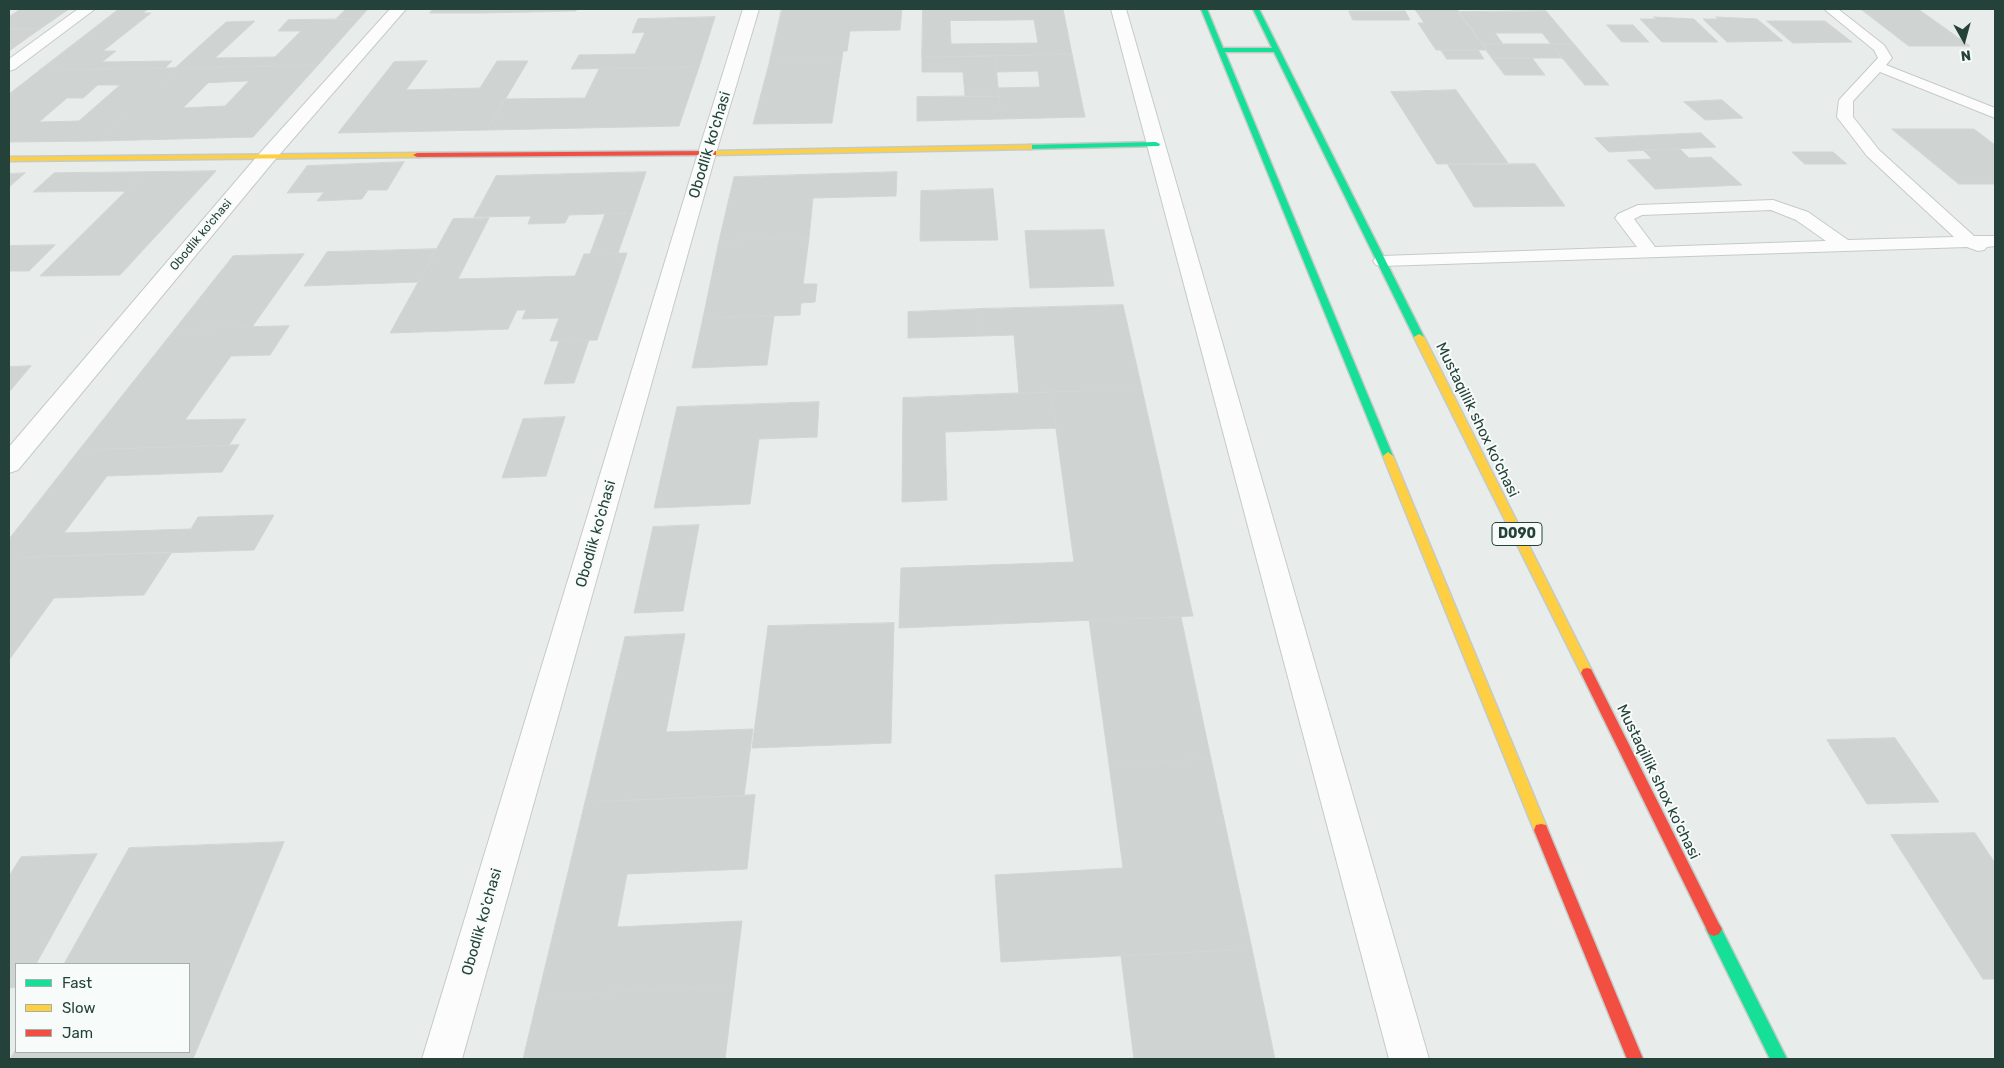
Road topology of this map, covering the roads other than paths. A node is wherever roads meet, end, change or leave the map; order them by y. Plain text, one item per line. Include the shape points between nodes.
1 (87, 9) edge
2 (398, 9) edge
3 (751, 9) edge
4 (1118, 9) edge
5 (1204, 9) edge
6 (1256, 9) edge
7 (1830, 9) edge
8 (1222, 50) junction
9 (1276, 50) junction
10 (9, 66) edge
11 (1877, 66) junction
12 (1995, 114) edge
13 (1156, 144) junction
14 (707, 154) junction
15 (266, 158) junction
16 (9, 159) edge
17 (1995, 241) edge
18 (1970, 242) junction
19 (1844, 246) junction
20 (1650, 252) junction
21 (1995, 254) edge
22 (1382, 261) junction
23 (9, 464) edge
24 (442, 1059) edge
25 (1409, 1059) edge
26 (1636, 1059) edge
27 (1779, 1059) edge

1 - 10 street
2 - 15 street, Obodlik ko'chasi
3 - 14 street, Obodlik ko'chasi
4 - 13 street
5 - 8 main road
6 - 9 main road, Mustaqillik shox ko'chasi / D090
7 - 11 lane via 1879,48 1885,58
8 - 9 main road
8 - 26 main road
9 - 22 main road, Mustaqillik shox ko'chasi / D090
11 - 12 lane
11 - 18 lane via 1846,100 1845,117 1873,152
13 - 14 main road
13 - 25 street
14 - 15 main road
14 - 24 street, Obodlik ko'chasi
15 - 16 main road
15 - 23 street, Obodlik ko'chasi
17 - 18 lane
18 - 19 lane
18 - 21 lane
19 - 20 lane
19 - 20 lane via 1802,216 1773,205 1638,210 1624,218
20 - 22 lane
22 - 27 main road, Mustaqillik shox ko'chasi / D090

